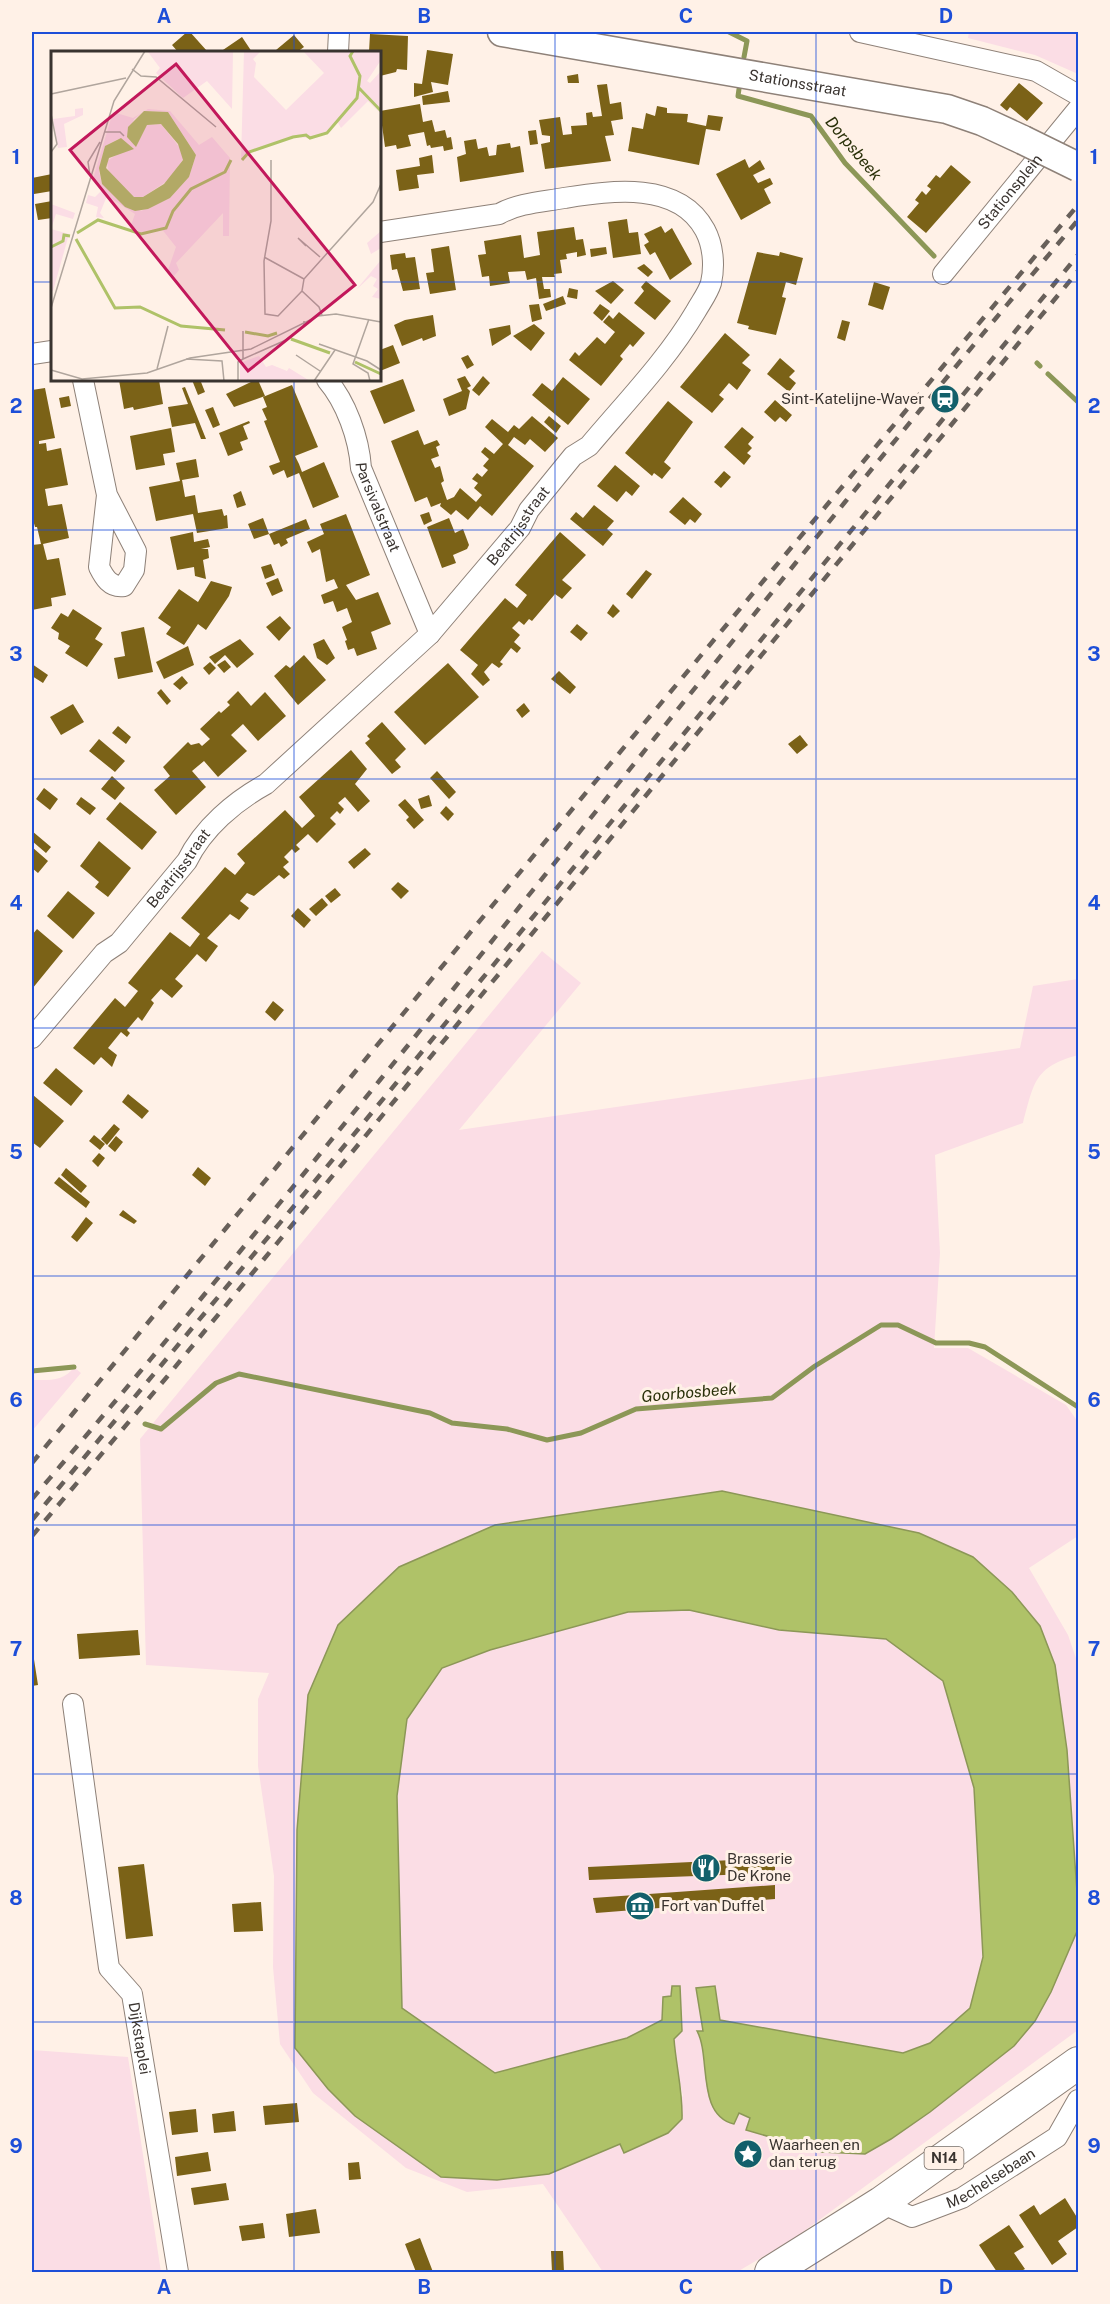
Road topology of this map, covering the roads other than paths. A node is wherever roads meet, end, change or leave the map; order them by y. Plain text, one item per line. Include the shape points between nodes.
1 (339, 32) edge
2 (504, 32) edge
3 (860, 32) edge
4 (338, 51) edge
5 (1078, 95) edge
6 (1078, 109) edge
7 (1078, 167) edge
8 (381, 232) edge
9 (943, 274) dead end
10 (51, 351) edge
11 (32, 354) edge
12 (83, 381) edge
13 (328, 381) edge
14 (107, 495) dead end
15 (430, 634) junction
16 (32, 1038) edge
17 (73, 1704) dead end
18 (1078, 2063) edge
19 (1078, 2100) edge
20 (880, 2204) junction
21 (178, 2272) edge
22 (771, 2272) edge

1 - 4 street
2 - 7 street, Stationsstraat, bridge via 947,109 982,121
3 - 5 street via 1036,71
6 - 9 street, Stationsplein
8 - 15 street, Beatrijsstraat via 499,214 515,206 606,192 648,193 670,198 689,210 702,225 712,254 710,284 685,332 589,446 573,456 529,510 520,528
10 - 11 street
12 - 14 street
13 - 15 street, Parsivalstraat via 337,391 360,448 362,468
15 - 16 street, Beatrijsstraat via 266,784 248,793 207,830 187,861 119,943 104,953
17 - 21 street, Dijkstaplei via 109,1968 132,1994
18 - 20 main road, N14
19 - 20 street, Mechelsebaan via 1057,2137 963,2198 912,2217
20 - 22 main road, N14

